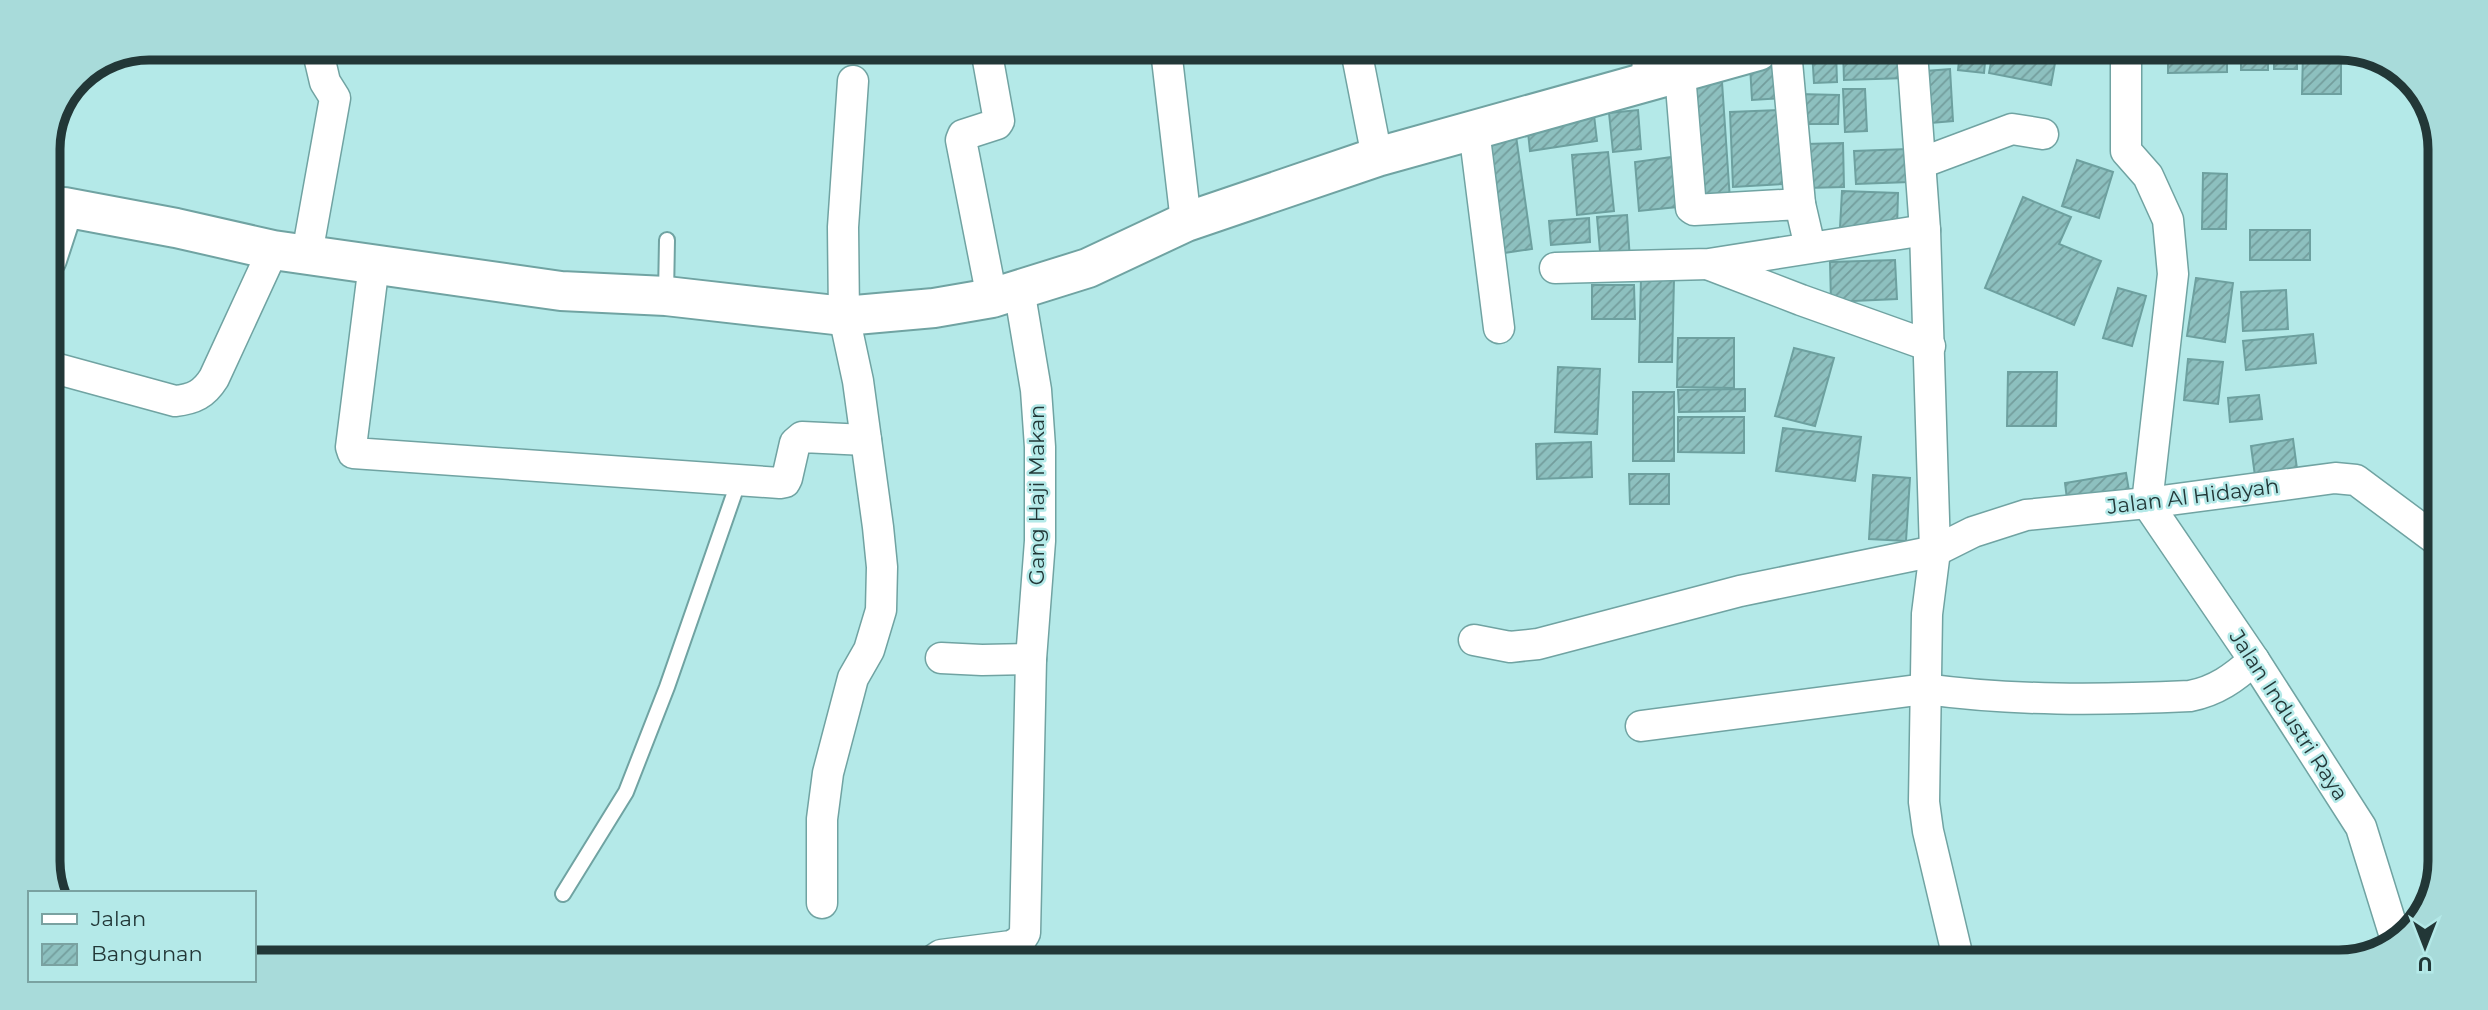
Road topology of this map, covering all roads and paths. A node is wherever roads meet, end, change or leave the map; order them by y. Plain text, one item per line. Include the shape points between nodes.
1 (319, 60) edge
2 (988, 60) edge
3 (1167, 60) edge
4 (1358, 60) edge
5 (1708, 60) edge
6 (1787, 60) edge
7 (1913, 60) edge
8 (2126, 60) edge
9 (1658, 69) edge
10 (853, 81) dead end
11 (1474, 130) junction
12 (2043, 134) dead end
13 (1377, 157) junction
14 (1921, 163) junction
15 (1800, 204) junction
16 (60, 208) edge
17 (1186, 222) junction
18 (1925, 230) junction
19 (667, 240) dead end
20 (1810, 247) junction
21 (290, 252) junction
22 (374, 264) junction
23 (1709, 264) junction
24 (1555, 268) dead end
25 (1005, 294) junction
26 (666, 296) junction
27 (844, 316) junction
28 (1499, 328) dead end
29 (1930, 346) junction
30 (60, 370) edge
31 (866, 440) junction
32 (739, 480) junction
33 (2147, 503) junction
34 (2428, 534) edge
35 (1935, 551) junction
36 (1474, 639) dead end
37 (940, 658) dead end
38 (1031, 659) junction
39 (2254, 660) junction
40 (1925, 690) junction
41 (1641, 726) dead end
42 (563, 894) dead end
43 (822, 902) dead end
44 (2390, 920) edge
45 (980, 950) edge
46 (1956, 950) edge

1 - 21 street via 324,82 335,98
2 - 25 street, Gang Haji Makan via 999,121 963,135 961,140
3 - 17 street
4 - 13 street
5 - 9 street
6 - 15 street
7 - 14 street
8 - 33 street via 2126,151 2148,176 2168,220 2173,274
9 - 11 street
9 - 15 street via 1691,208
10 - 27 street via 843,227
11 - 13 street
11 - 28 street
12 - 14 street via 2012,129
13 - 17 street
14 - 18 street
15 - 20 street
16 - 21 street
17 - 25 street via 1088,268
18 - 20 street
18 - 29 street
19 - 26 lane
20 - 23 street
21 - 22 street
21 - 30 street via 206,390 190,400 175,401
22 - 26 street via 561,291
22 - 32 street via 352,453
23 - 24 street
23 - 29 street
25 - 27 street via 934,308
25 - 38 street, Gang Haji Makan via 1036,390 1040,541
26 - 27 street
27 - 31 street
29 - 35 street
31 - 32 street via 802,437 795,443 785,482
31 - 43 street via 882,567 881,610 869,650 853,678 828,774 822,818
32 - 42 lane via 626,792
33 - 34 street, Jalan Al Hidayah via 2346,478 2356,480
33 - 35 street, Jalan Al Hidayah via 2026,515 1973,532
33 - 39 street, Jalan Industri Raya
35 - 36 street, Jalan Al Hidayah via 1740,591 1538,644 1510,647
35 - 40 street
37 - 38 street
38 - 45 street, Gang Haji Makan via 1025,933 1011,946
39 - 40 street via 2218,687 2190,695 2060,697
39 - 44 street, Jalan Industri Raya via 2361,827
40 - 41 street
40 - 46 street via 1924,802

